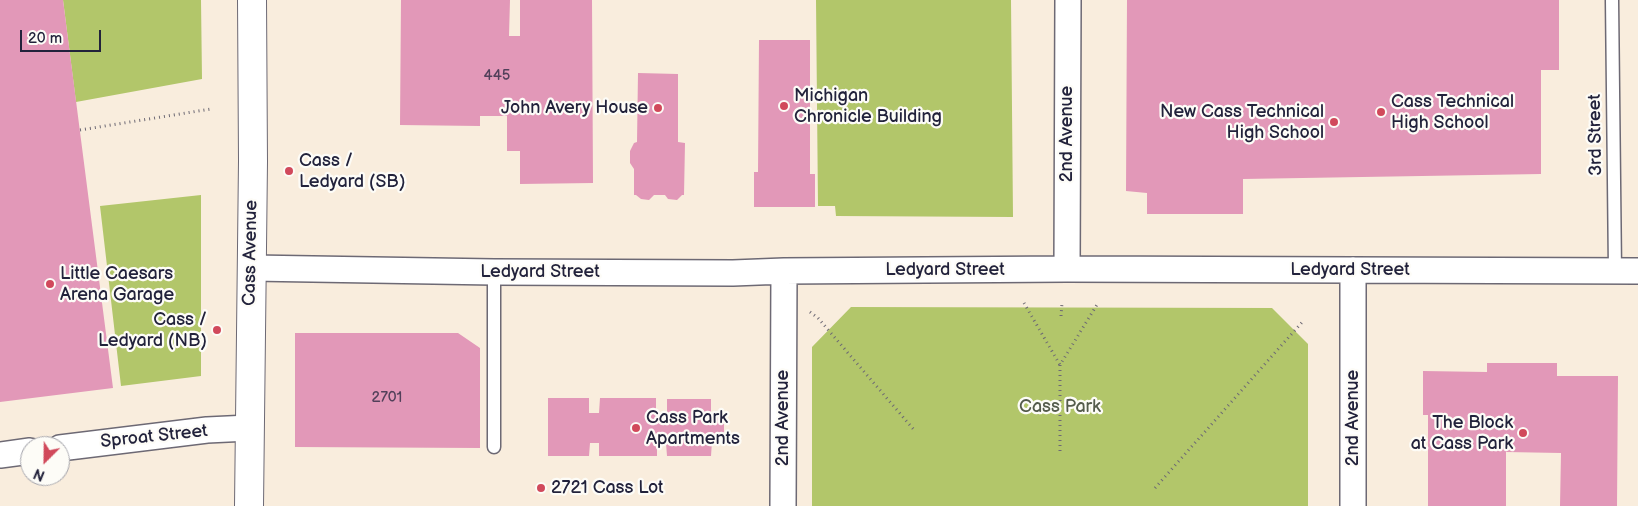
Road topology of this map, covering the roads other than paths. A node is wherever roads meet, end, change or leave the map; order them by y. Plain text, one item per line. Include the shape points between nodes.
1 (252, 0) edge
2 (1068, 0) edge
3 (1612, 0) edge
4 (252, 268) junction
5 (1067, 269) junction
6 (784, 270) junction
7 (1353, 270) junction
8 (1627, 271) edge
9 (494, 272) junction
10 (249, 428) junction
11 (70, 447) edge
12 (494, 447) dead end
13 (20, 452) edge
14 (0, 455) edge
15 (249, 506) edge
16 (783, 506) edge
17 (1353, 506) edge

1 - 4 street, Cass Avenue
2 - 5 street, 2nd Avenue
3 - 8 lane, 3rd Street
4 - 9 street, Ledyard Street
4 - 10 street, Cass Avenue
5 - 6 street, Ledyard Street
5 - 7 street, Ledyard Street
6 - 9 street, Ledyard Street via 733,273
6 - 16 street, 2nd Avenue
7 - 8 street, Ledyard Street
7 - 17 street, 2nd Avenue
9 - 12 lane
10 - 11 street, Sproat Street
10 - 15 street, Cass Avenue
13 - 14 street

